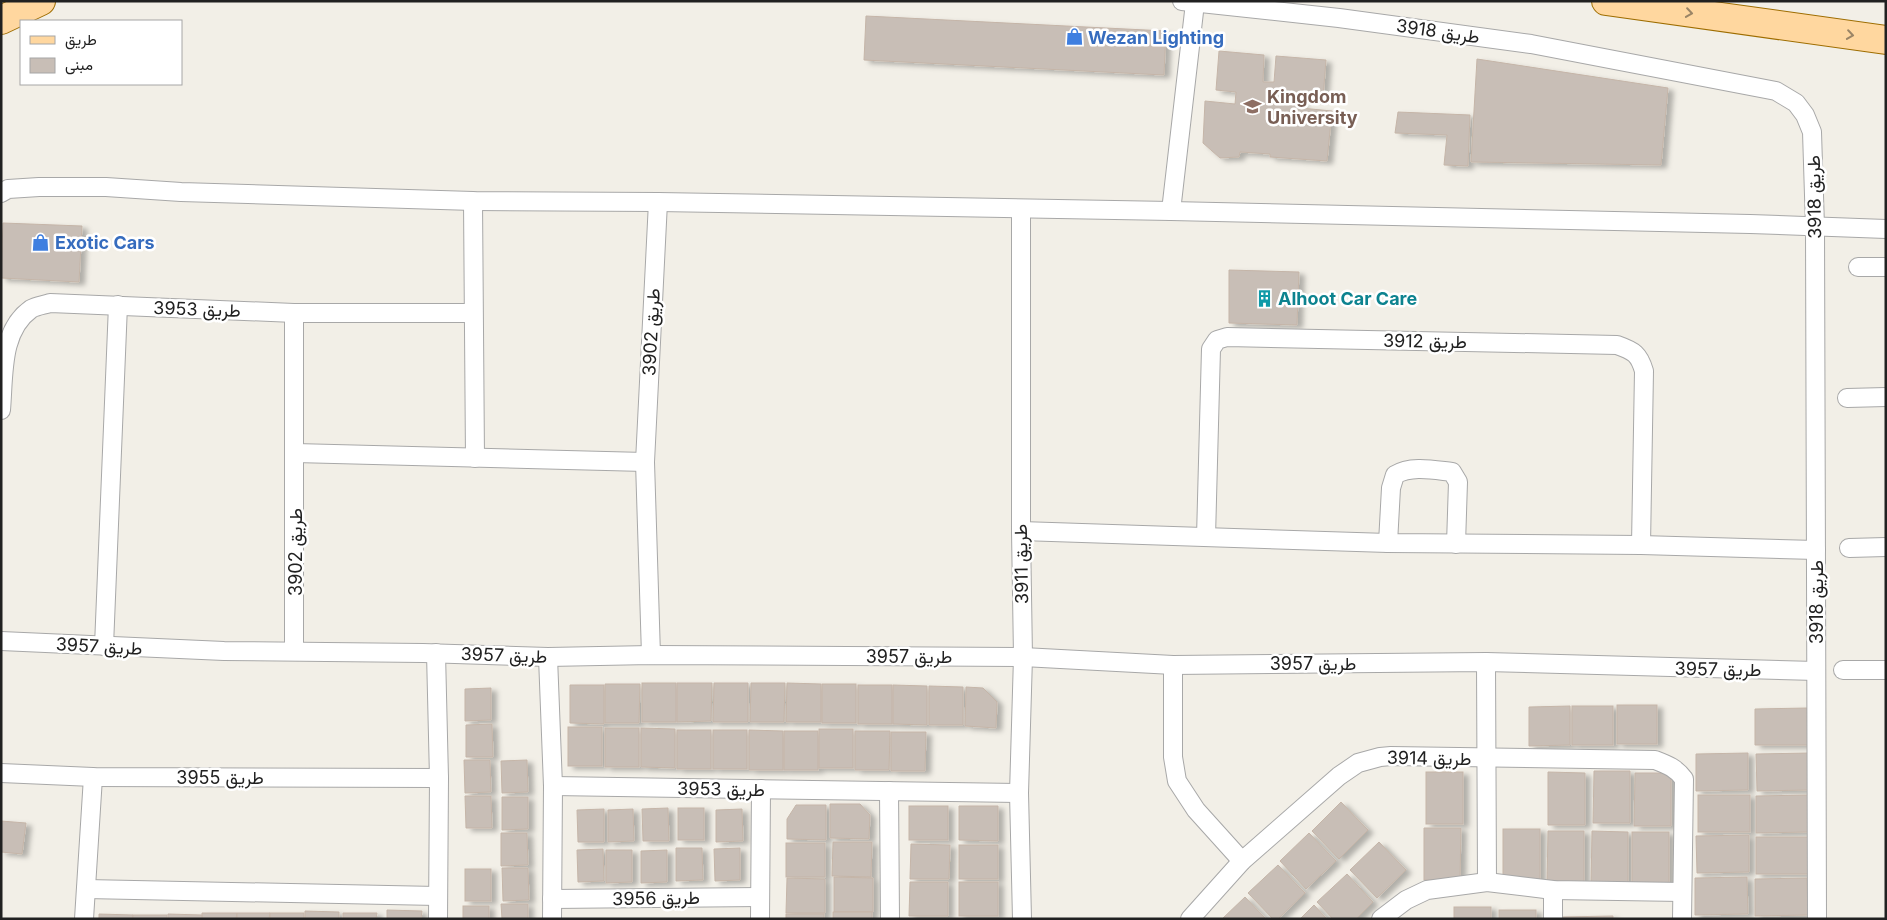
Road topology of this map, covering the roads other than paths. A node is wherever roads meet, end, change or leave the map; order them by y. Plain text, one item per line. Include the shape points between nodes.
1 (41, 1) edge
2 (1606, 1) edge
3 (1189, 2) edge
4 (1, 20) edge
5 (1886, 40) edge
6 (1, 193) edge
7 (472, 201) junction
8 (658, 202) junction
9 (1021, 209) junction
10 (1171, 211) junction
11 (1815, 227) junction
12 (1886, 230) edge
13 (1858, 267) dead end
14 (1886, 267) edge
15 (118, 305) junction
16 (294, 313) junction
17 (473, 313) junction
18 (7, 328) edge
19 (1886, 397) edge
20 (1847, 398) dead end
21 (1, 410) edge
22 (295, 454) junction
23 (475, 458) junction
24 (645, 462) junction
25 (1021, 531) junction
26 (1206, 537) junction
27 (1388, 543) junction
28 (1456, 544) junction
29 (1641, 546) junction
30 (1886, 547) edge
31 (1848, 548) dead end
32 (1816, 550) junction
33 (1, 641) edge
34 (104, 646) junction
35 (294, 651) junction
36 (436, 653) junction
37 (651, 655) junction
38 (548, 657) junction
39 (1023, 657) junction
40 (1486, 662) junction
41 (1173, 665) junction
42 (1843, 670) dead end
43 (1886, 670) edge
44 (1816, 671) junction
45 (1486, 758) junction
46 (1, 773) edge
47 (93, 777) junction
48 (439, 778) junction
49 (553, 786) junction
50 (761, 789) junction
51 (890, 791) junction
52 (1019, 793) junction
53 (1242, 860) junction
54 (1487, 882) junction
55 (86, 889) junction
56 (1554, 890) junction
57 (1682, 892) junction
58 (438, 896) junction
59 (760, 897) junction
60 (552, 899) junction
61 (84, 919) edge
62 (438, 919) edge
63 (552, 919) edge
64 (760, 919) edge
65 (890, 919) edge
66 (1022, 919) edge
67 (1190, 919) edge
68 (1380, 919) edge
69 (1553, 919) edge
70 (1682, 919) edge
71 (1817, 919) edge

1 - 4 main road
2 -> 5 main road
3 - 10 street
3 - 11 street, طريق 3918 via 1531,44 1776,92 1796,103 1812,132
6 - 7 street via 8,189 39,187 106,187
7 - 8 street
7 - 17 street
8 - 9 street
8 - 24 street, طريق 3902
9 - 10 street
9 - 25 street, طريق 3911
10 - 11 street
11 - 12 street
11 - 32 street, طريق 3918
13 - 14 street
15 - 16 street, طريق 3953
15 - 18 street, طريق 3953 via 50,303 32,308
15 - 34 street
16 - 17 street, طريق 3953
16 - 22 street, طريق 3902
17 - 23 street
18 - 21 street, طريق 3953
19 - 20 street
22 - 23 street
22 - 35 street, طريق 3902
23 - 24 street
24 - 37 street, طريق 3902
25 - 26 street
25 - 39 street, طريق 3911
26 - 27 street
26 - 29 street, طريق 3912 via 1211,349 1217,340 1227,337 1380,340 1618,345 1631,350 1640,359 1644,371
27 - 28 street
27 - 28 street via 1391,488 1395,475 1402,470 1415,469 1452,472 1456,476
28 - 29 street
29 - 32 street
30 - 31 street
32 - 44 street, طريق 3918
33 - 34 street, طريق 3957
34 - 35 street, طريق 3957
35 - 36 street, طريق 3957
36 - 38 street, طريق 3957
36 - 48 street
37 - 38 street, طريق 3957
37 - 39 street, طريق 3957
38 - 49 street
39 - 41 street, طريق 3957
39 - 52 street, طريق 3911
40 - 41 street, طريق 3957
40 - 44 street, طريق 3957
40 - 45 street
41 - 53 street via 1173,757 1177,781 1196,810
42 - 43 street
44 - 71 street, طريق 3918
45 - 53 street, طريق 3914 via 1391,756 1358,763
45 - 54 street
45 - 57 street, طريق 3914 via 1655,760 1678,770 1684,779
46 - 47 street, طريق 3955
47 - 48 street, طريق 3955
47 - 55 street
48 - 58 street
49 - 50 street, طريق 3953
49 - 60 street
50 - 51 street, طريق 3953
50 - 59 street
51 - 52 street, طريق 3953
51 - 65 street
52 - 66 street, طريق 3911
53 - 67 street, طريق 3914
54 - 56 street
54 - 68 street via 1427,890 1406,900
55 - 58 street
55 - 61 street
56 - 57 street
56 - 69 street
57 - 70 street
58 - 62 street
59 - 60 street, طريق 3956
59 - 64 street
60 - 63 street

